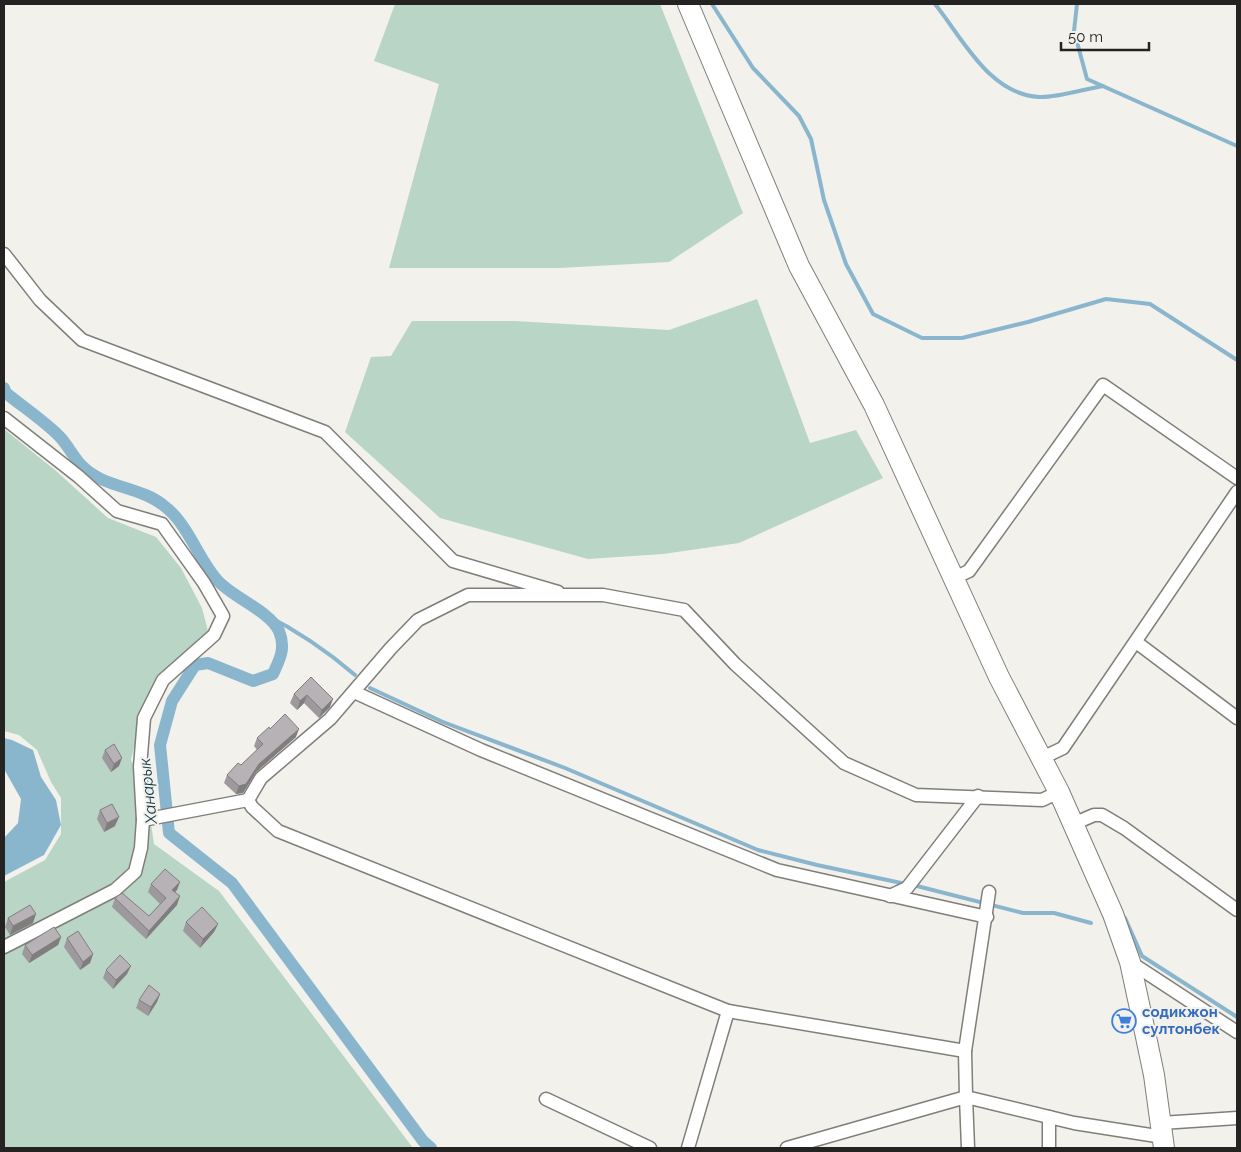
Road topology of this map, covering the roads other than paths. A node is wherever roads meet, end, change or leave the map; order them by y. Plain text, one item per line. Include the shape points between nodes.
1 (688, 4) edge
2 (4, 254) edge
3 (4, 418) edge
4 (1237, 478) edge
5 (1237, 492) edge
6 (954, 578) junction
7 (572, 596) junction
8 (1136, 642) junction
9 (354, 692) junction
10 (1237, 718) edge
11 (1042, 758) junction
12 (1059, 792) junction
13 (978, 796) junction
14 (248, 800) junction
15 (144, 820) junction
16 (1074, 824) junction
17 (989, 893) dead end
18 (890, 896) junction
19 (1237, 910) edge
20 (987, 913) junction
21 (4, 947) edge
22 (1130, 962) junction
23 (728, 1011) junction
24 (1237, 1032) edge
25 (965, 1051) junction
26 (966, 1097) junction
27 (546, 1099) dead end
28 (1049, 1117) junction
29 (1237, 1118) edge
30 (1163, 1136) edge
31 (650, 1148) edge
32 (688, 1148) edge
33 (787, 1148) edge
34 (968, 1148) edge
35 (1049, 1148) edge

1 - 6 main road via 799,266 874,405
2 - 7 street via 40,300 82,340 325,432 453,561
3 - 15 street via 78,476 116,511 162,524 223,616 214,635 163,680 144,718 140,767
4 - 6 street via 1103,385 969,571
5 - 8 street
6 - 11 main road via 999,677
7 - 9 street via 468,595 418,620
7 - 13 street via 603,595 684,610 735,664 844,763 916,795
8 - 10 street
8 - 11 street via 1063,748
9 - 14 street via 330,719 261,778
9 - 18 street via 481,750 778,870
11 - 12 main road
12 - 13 street via 1042,800
12 - 16 main road
13 - 18 street via 911,883
14 - 15 street
14 - 23 street via 278,831
15 - 21 street via 134,872 115,890
16 - 19 street via 1102,815
16 - 22 main road
17 - 20 street
18 - 20 street
20 - 25 street
22 - 24 street
22 - 30 main road via 1154,1074
23 - 25 street
23 - 32 street
25 - 26 street
26 - 28 street
26 - 33 street
26 - 34 street
27 - 31 street
28 - 30 street
28 - 35 street
29 - 30 street

